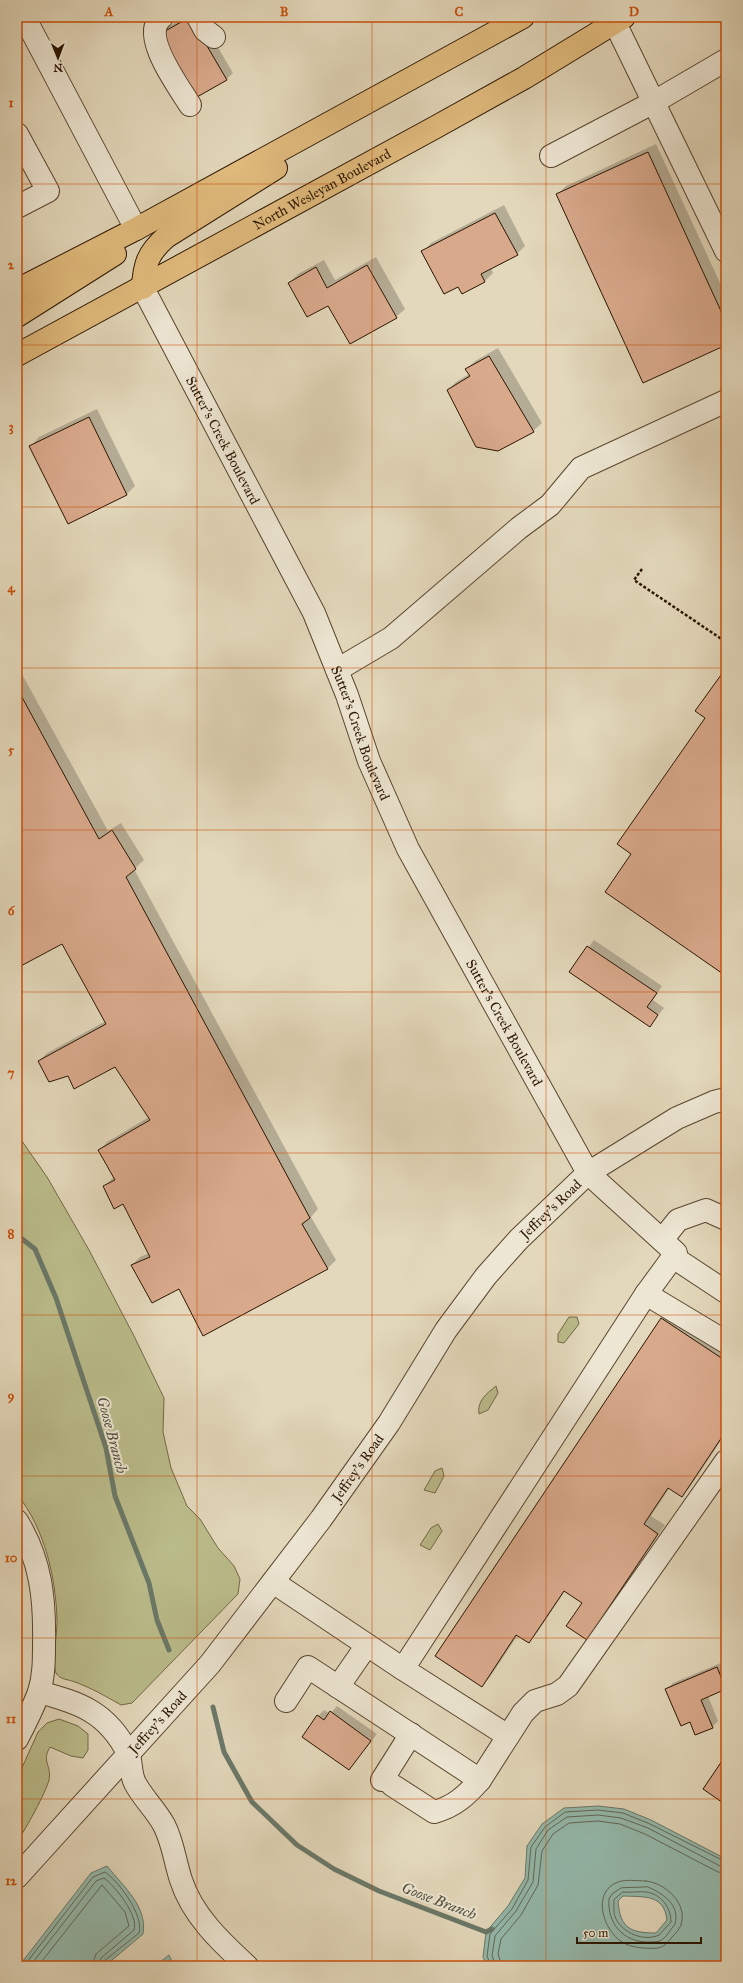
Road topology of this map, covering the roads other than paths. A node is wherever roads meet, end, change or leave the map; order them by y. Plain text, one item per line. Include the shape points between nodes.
1 (162, 17) edge
2 (198, 17) edge
3 (523, 17) edge
4 (619, 20) edge
5 (30, 28) dead end
6 (214, 37) dead end
7 (726, 60) edge
8 (654, 102) junction
9 (190, 105) dead end
10 (328, 124) junction
11 (18, 139) edge
12 (551, 156) dead end
13 (17, 206) edge
14 (136, 229) junction
15 (726, 251) edge
16 (143, 288) junction
17 (17, 290) edge
18 (17, 316) edge
19 (17, 355) edge
20 (726, 401) edge
21 (337, 670) junction
22 (726, 1099) edge
23 (588, 1173) junction
24 (724, 1214) edge
25 (667, 1249) junction
26 (726, 1292) edge
27 (646, 1294) junction
28 (726, 1342) edge
29 (726, 1461) edge
30 (17, 1521) edge
31 (273, 1582) junction
32 (367, 1645) junction
33 (403, 1669) junction
34 (338, 1686) junction
35 (39, 1692) junction
36 (286, 1701) dead end
37 (410, 1734) junction
38 (508, 1736) junction
39 (17, 1739) edge
40 (128, 1754) junction
41 (480, 1780) junction
42 (17, 1877) edge
43 (241, 1964) edge

1 - 9 street via 154,32 157,47
2 - 6 street via 205,30
3 - 10 highway
4 - 8 street
4 - 16 highway, North Wesleyan Boulevard via 517,82
5 - 14 street
7 - 8 street
8 - 12 street
8 - 15 street
10 - 14 highway
10 - 16 highway via 311,150 266,174 166,237 147,259
11 - 13 street via 48,191
14 - 17 highway
14 - 18 highway via 129,242 114,254
16 - 19 highway, North Wesleyan Boulevard
16 - 21 street, Sutter's Creek Boulevard via 314,613
20 - 21 street via 581,468 550,505 519,528 390,638
21 - 23 street, Sutter's Creek Boulevard via 369,761 408,849
22 - 23 street, Jeffrey's Road via 677,1118
23 - 25 street, Sutter's Creek Boulevard
23 - 31 street, Jeffrey's Road via 519,1239 486,1276 446,1330 384,1430
24 - 25 street via 706,1210 678,1220
25 - 26 street, Sutter's Creek Boulevard
25 - 27 street
27 - 28 street
27 - 33 street
29 - 38 street via 568,1686 557,1694 535,1701 523,1713
30 - 35 street via 27,1538 44,1591 44,1669
31 - 32 street
31 - 40 street, Jeffrey's Road via 210,1664
32 - 33 street
32 - 34 street
33 - 38 street
34 - 36 street via 308,1666
34 - 37 street
35 - 39 street
35 - 40 street via 72,1700 91,1710 110,1728
37 - 41 street
37 - 41 street via 387,1783 434,1812 446,1809 457,1802
38 - 41 street
40 - 42 street, Jeffrey's Road
40 - 43 street via 134,1782 165,1826 181,1882 196,1912

